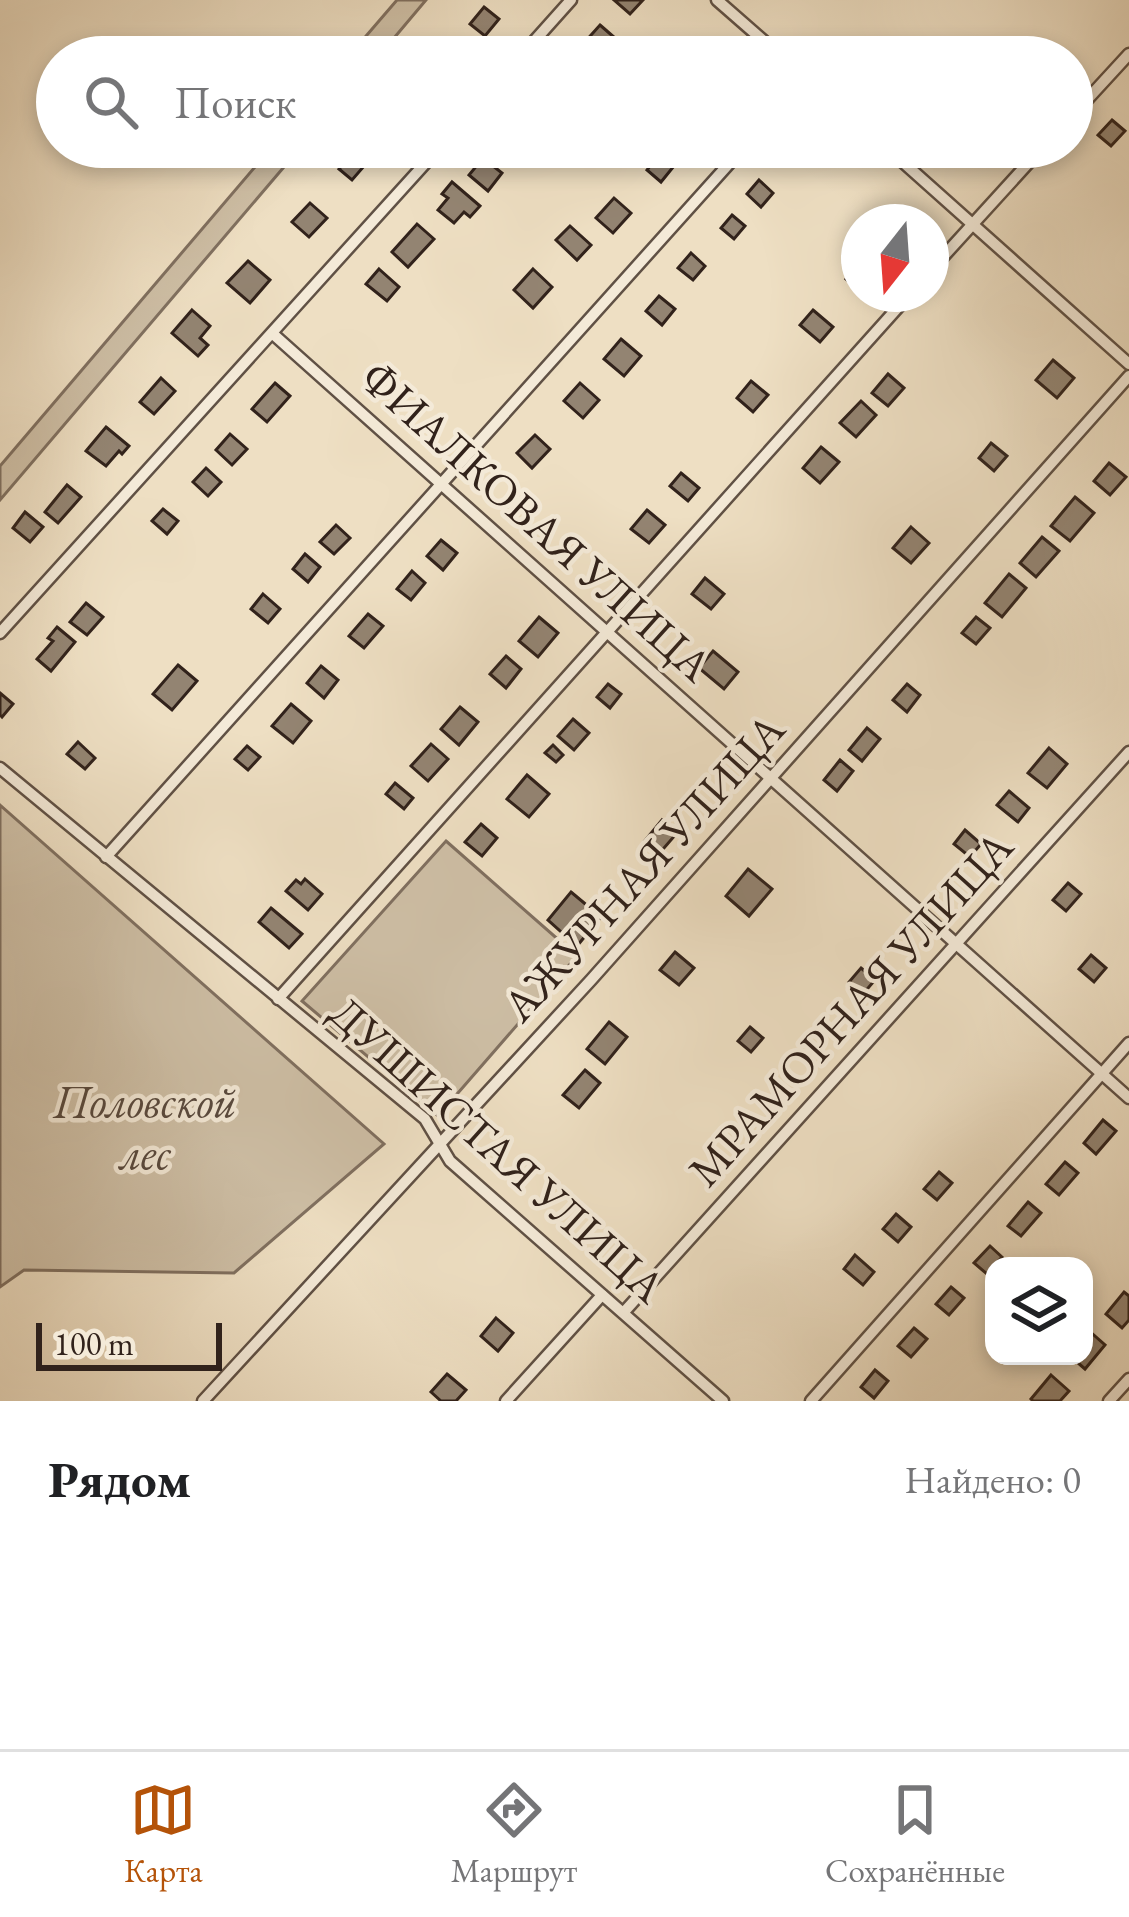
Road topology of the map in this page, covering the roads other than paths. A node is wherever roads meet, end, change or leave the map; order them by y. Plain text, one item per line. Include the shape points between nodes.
1 (571, 0) edge
2 (717, 0) edge
3 (539, 36) edge
4 (758, 36) edge
5 (1129, 54) edge
6 (1093, 93) edge
7 (421, 168) edge
8 (725, 168) edge
9 (910, 168) edge
10 (1024, 168) edge
11 (973, 223) junction
12 (949, 250) edge
13 (894, 312) edge
14 (273, 334) junction
15 (1129, 364) edge
16 (1129, 376) edge
17 (441, 486) junction
18 (609, 632) junction
19 (0, 633) edge
20 (1129, 752) edge
21 (0, 768) edge
22 (772, 779) junction
23 (106, 857) junction
24 (955, 944) junction
25 (278, 999) junction
26 (1129, 1043) edge
27 (1102, 1073) junction
28 (1129, 1098) edge
29 (441, 1142) junction
30 (602, 1295) junction
31 (624, 1312) junction
32 (1129, 1379) edge
33 (203, 1401) edge
34 (506, 1401) edge
35 (723, 1401) edge
36 (811, 1401) edge
37 (1109, 1401) edge

1 - 3 street
2 - 4 street
5 - 6 street
7 - 14 street
8 - 17 street
9 - 11 street
10 - 11 street
11 - 12 street
11 - 15 street
13 - 18 street
14 - 17 street, ФИАЛКОВАЯ УЛИЦА
14 - 19 street
16 - 22 street, АЖУРНАЯ УЛИЦА
17 - 18 street, ФИАЛКОВАЯ УЛИЦА
17 - 23 street
18 - 22 street, ФИАЛКОВАЯ УЛИЦА
18 - 25 street
20 - 24 street, МРАМОРНАЯ УЛИЦА
21 - 23 street, ДУШИСТАЯ УЛИЦА
22 - 24 street, ФИАЛКОВАЯ УЛИЦА
22 - 29 street, АЖУРНАЯ УЛИЦА
23 - 25 street, ДУШИСТАЯ УЛИЦА
24 - 27 street, ФИАЛКОВАЯ УЛИЦА
24 - 31 street, МРАМОРНАЯ УЛИЦА
25 - 29 street, ДУШИСТАЯ УЛИЦА via 425,1119
26 - 27 street
27 - 28 street, ФИАЛКОВАЯ УЛИЦА
27 - 36 street
29 - 30 street, ДУШИСТАЯ УЛИЦА via 450,1161
29 - 33 street, АЖУРНАЯ УЛИЦА
30 - 31 street, ДУШИСТАЯ УЛИЦА
30 - 34 street
31 - 35 street, ДУШИСТАЯ УЛИЦА
32 - 37 street

